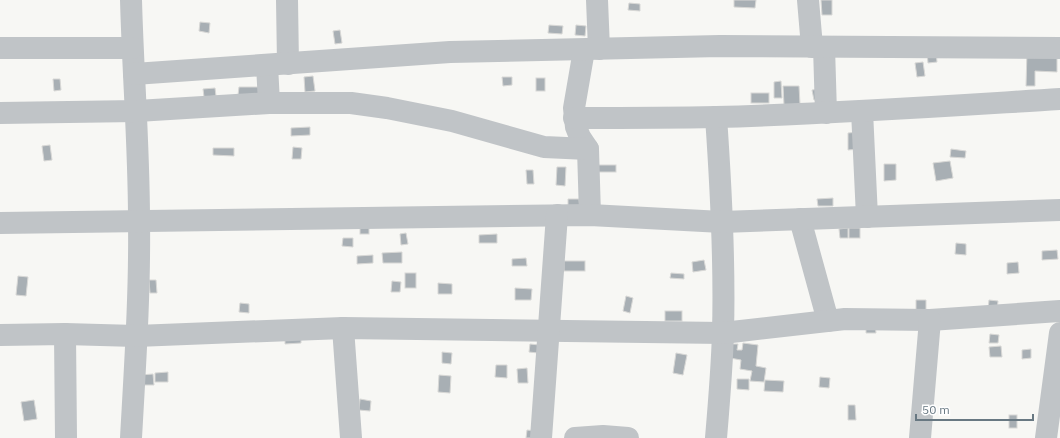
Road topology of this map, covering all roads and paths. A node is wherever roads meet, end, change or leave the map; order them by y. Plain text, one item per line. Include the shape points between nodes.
1 (131, 0) edge
2 (287, 0) edge
3 (597, 0) edge
4 (808, 0) edge
5 (818, 46) junction
6 (0, 48) edge
7 (132, 48) junction
8 (1060, 48) edge
9 (591, 50) junction
10 (277, 65) junction
11 (134, 74) junction
12 (1060, 98) edge
13 (269, 104) junction
14 (137, 111) junction
15 (862, 111) junction
16 (826, 112) junction
17 (0, 113) edge
18 (716, 117) junction
19 (574, 118) junction
20 (588, 149) junction
21 (1060, 210) edge
22 (557, 215) junction
23 (590, 215) junction
24 (867, 217) junction
25 (800, 219) junction
26 (140, 221) junction
27 (722, 222) junction
28 (0, 223) edge
29 (1060, 311) edge
30 (930, 320) junction
31 (828, 321) junction
32 (343, 328) junction
33 (549, 331) junction
34 (723, 333) junction
35 (1060, 333) edge
36 (65, 334) junction
37 (0, 335) edge
38 (136, 336) junction
39 (1057, 378) edge
40 (603, 437) edge
41 (66, 438) edge
42 (131, 438) edge
43 (351, 438) edge
44 (541, 438) edge
45 (575, 438) edge
46 (628, 438) edge
47 (716, 438) edge
48 (920, 438) edge
49 (1046, 438) edge

1 - 7 street
2 - 10 street
3 - 9 street
4 - 5 street
5 - 8 street
5 - 9 street
5 - 16 street
6 - 7 street
7 - 11 street
9 - 10 street via 450,52
9 - 19 street via 574,108
10 - 11 street
10 - 13 street
11 - 14 street
12 - 15 street
13 - 14 street
13 - 20 street via 367,104 452,121 544,147
14 - 17 street
14 - 26 street
15 - 16 street
15 - 24 street
16 - 18 street
18 - 19 street
18 - 27 street
19 - 20 street via 580,137
20 - 23 street
21 - 24 street
22 - 23 street
22 - 26 street
22 - 33 street
23 - 27 street
24 - 25 street
25 - 27 street
25 - 31 street
26 - 28 street
26 - 38 street
27 - 34 street
29 - 30 street
30 - 31 street
30 - 48 street
31 - 34 street
32 - 33 street
32 - 38 street
32 - 43 street
33 - 34 street
33 - 44 street
34 - 47 street
35 - 39 street
36 - 37 street
36 - 38 street
36 - 41 street
38 - 42 street
39 - 49 street
40 - 45 street
40 - 46 street

